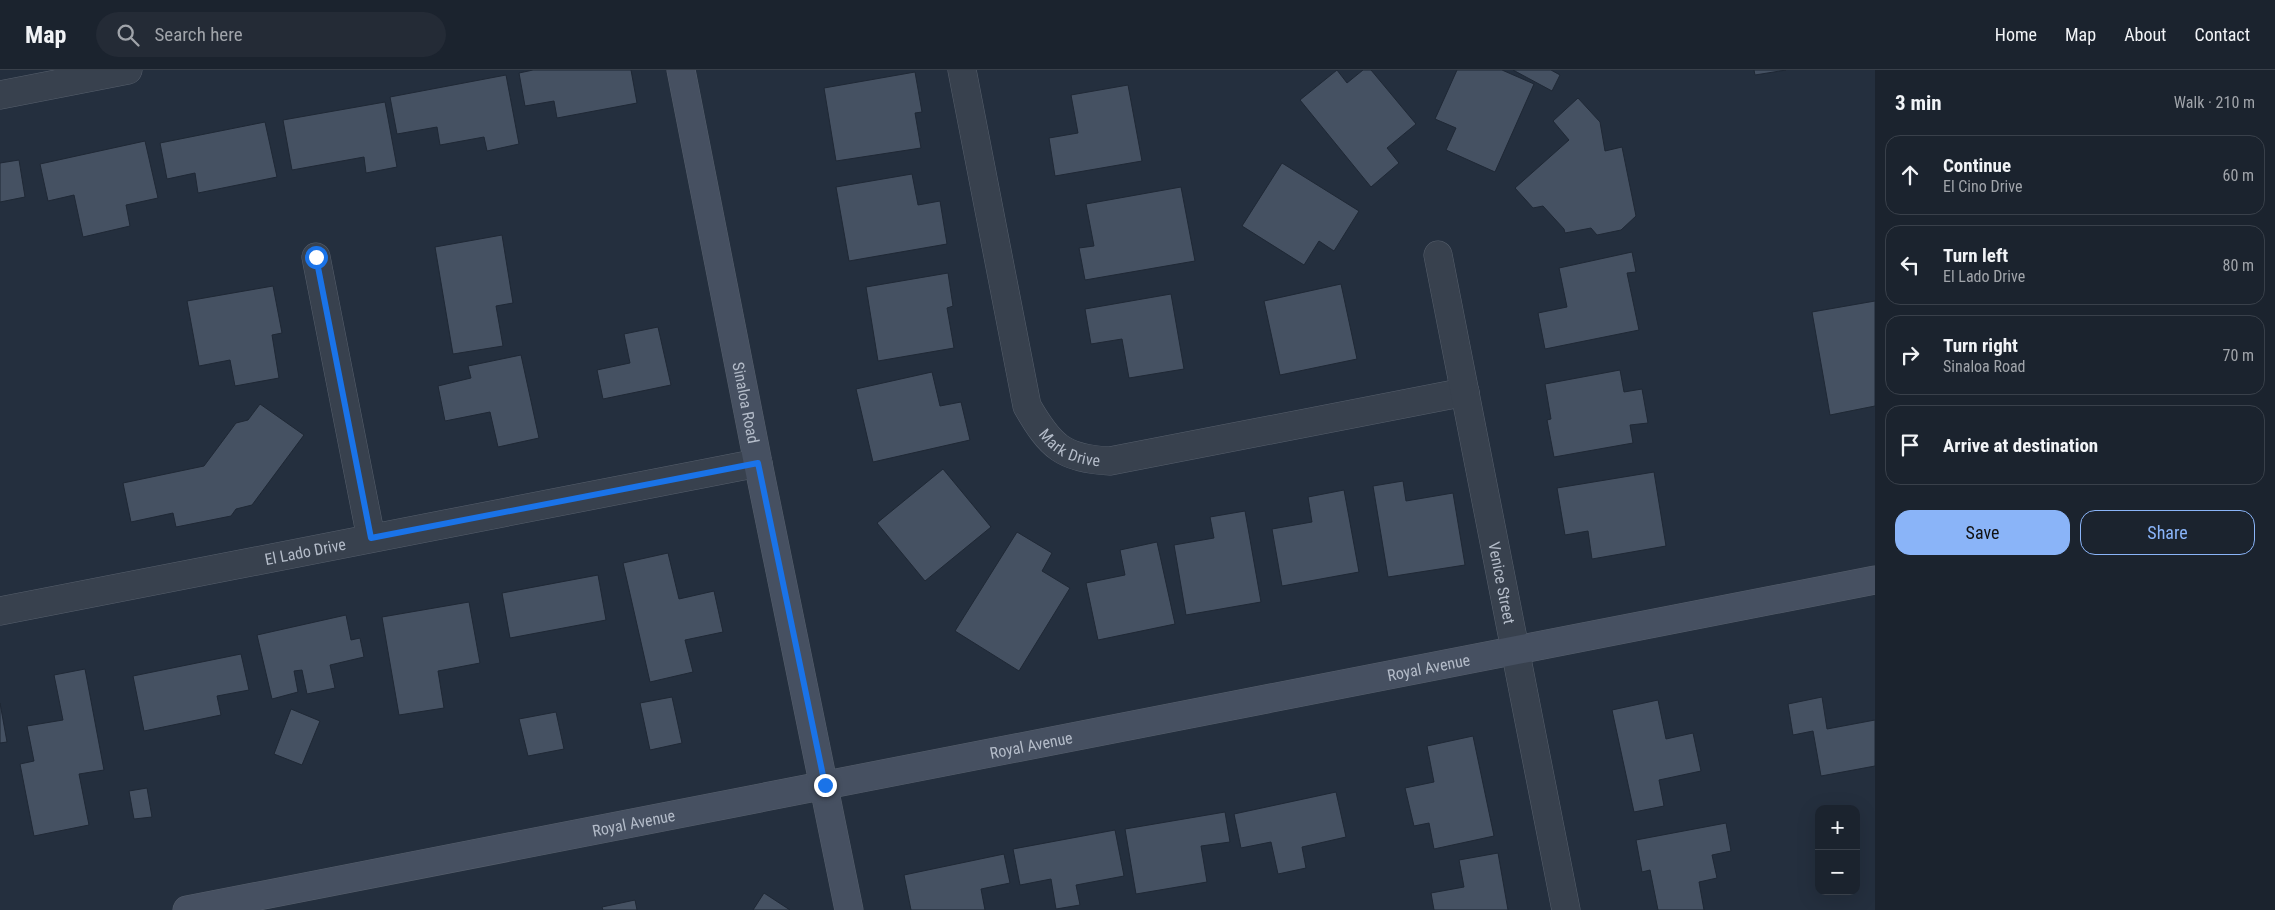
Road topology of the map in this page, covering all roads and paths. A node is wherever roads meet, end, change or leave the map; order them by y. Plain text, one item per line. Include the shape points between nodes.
1 (128, 70) edge
2 (681, 70) edge
3 (962, 70) edge
4 (0, 95) edge
5 (1438, 255) dead end
6 (316, 257) dead end
7 (1465, 392) junction
8 (758, 463) junction
9 (371, 538) junction
10 (1875, 580) edge
11 (0, 611) edge
12 (1515, 650) junction
13 (825, 785) junction
14 (187, 910) edge
15 (849, 910) edge
16 (1566, 910) edge

1 - 4 street
2 - 8 main road, Sinaloa Road
3 - 7 street, Mark Drive via 1027,406 1044,435 1064,452 1087,460 1110,461
5 - 7 street, Venice Street
6 - 9 street
7 - 12 street, Venice Street
8 - 9 street, El Lado Drive
8 - 13 main road, Sinaloa Road
9 - 11 street, El Lado Drive
10 - 12 main road, Royal Avenue
12 - 13 main road, Royal Avenue
12 - 16 street, Venice Street
13 - 14 main road, Royal Avenue
13 - 15 main road, Sinaloa Road

